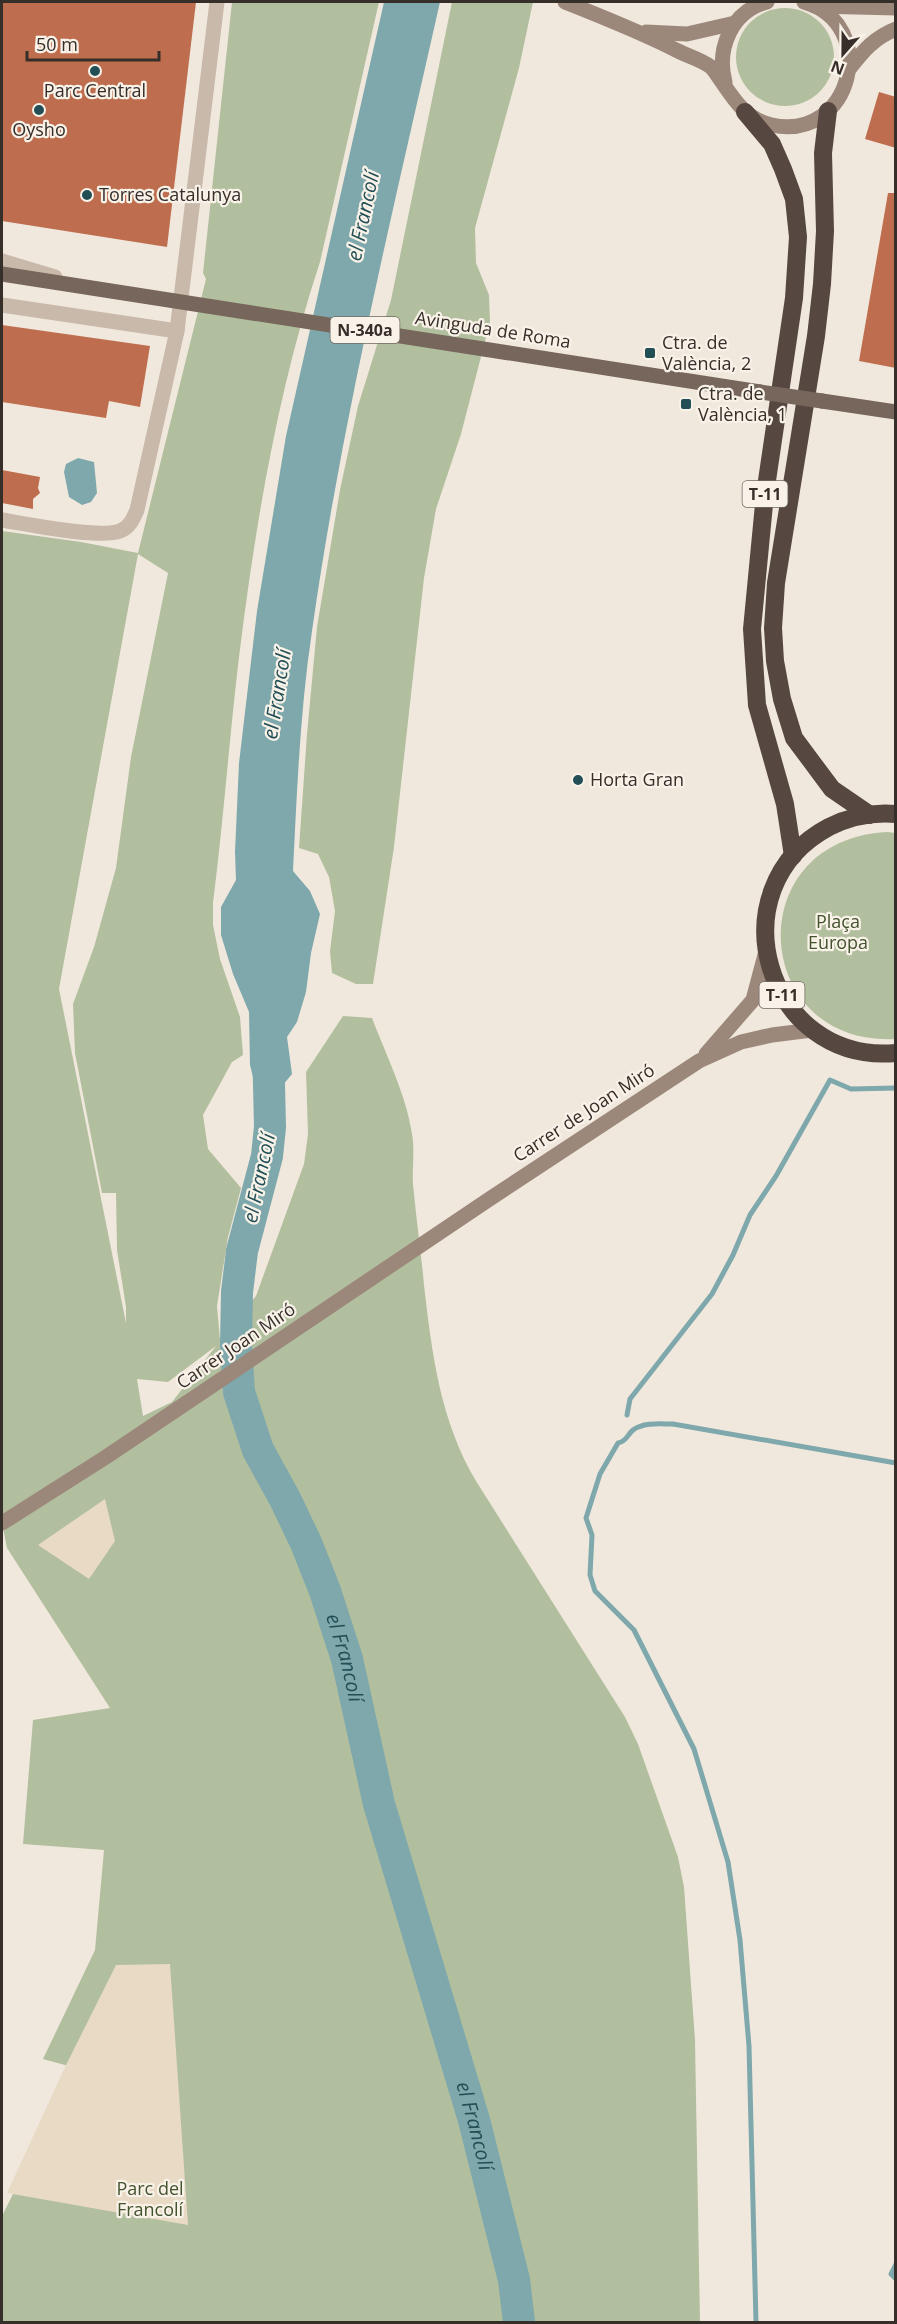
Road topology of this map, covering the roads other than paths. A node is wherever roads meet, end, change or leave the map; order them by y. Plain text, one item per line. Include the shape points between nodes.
1 (218, 2) edge
2 (565, 2) edge
3 (767, 2) edge
4 (810, 4) edge
5 (896, 8) edge
6 (735, 23) junction
7 (896, 29) edge
8 (641, 32) junction
9 (850, 68) junction
10 (729, 92) junction
11 (828, 111) junction
12 (745, 112) junction
13 (2, 261) edge
14 (2, 274) edge
15 (84, 286) junction
16 (181, 301) junction
17 (2, 305) edge
18 (177, 331) junction
19 (896, 412) edge
20 (2, 520) edge
21 (870, 814) junction
22 (896, 814) edge
23 (793, 856) junction
24 (766, 951) junction
25 (812, 1030) junction
26 (896, 1053) edge
27 (699, 1061) junction
28 (491, 1198) joint
29 (2, 1523) edge

1 - 16 street
2 - 8 street
3 - 6 street via 747,11
4 - 5 street
4 - 9 street, T-11 via 833,20 842,32
6 - 8 street via 687,34
6 - 10 street, T-11 via 725,40 722,59
7 - 9 street via 882,34
8 - 10 street via 711,68
9 - 11 street, T-11 via 841,96
10 - 12 street, T-11
11 - 12 street, T-11 via 808,123 786,127 766,123
11 - 21 highway, T-11 via 822,284 776,583 773,628 782,699 794,738 832,789
12 - 23 highway, T-11 via 772,144 783,169 794,199 798,237 794,298 765,494 752,629 757,705 785,804
13 - 15 street, Avinguda de Roma
14 - 15 main road, Avinguda de Roma / N-340a
15 - 16 main road, Avinguda de Roma / N-340a
16 - 18 street
16 - 19 main road, Avinguda de Roma / N-340a, bridge
17 - 18 street
18 - 20 street via 131,524 103,534
21 - 22 highway, T-11
21 - 23 highway, T-11 via 820,832
23 - 24 highway, T-11 via 770,896
24 - 25 highway, T-11 via 785,1001
24 - 27 street, Carrer de Joan Miró via 753,1000
25 - 26 highway, T-11 via 845,1047
25 - 27 street, Carrer de Joan Miró via 741,1042
27 - 28 street, Carrer de Joan Miró
28 - 29 street, Carrer Joan Miró

